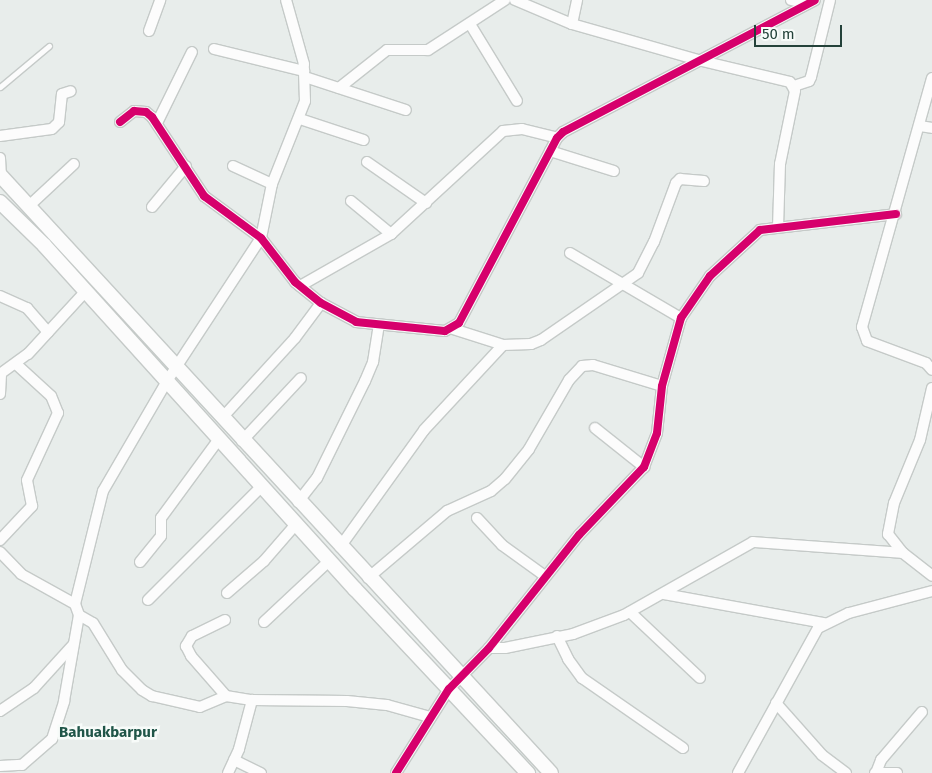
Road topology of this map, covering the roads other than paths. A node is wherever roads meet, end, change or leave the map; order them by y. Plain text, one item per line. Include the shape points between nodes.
1 (160, 0) edge
2 (286, 0) edge
3 (505, 0) edge
4 (515, 0) edge
5 (577, 0) edge
6 (791, 0) edge
7 (830, 0) edge
8 (812, 2) edge
9 (470, 24) junction
10 (572, 24) junction
11 (149, 31) dead end
12 (49, 46) dead end
13 (214, 49) dead end
14 (192, 52) dead end
15 (702, 61) junction
16 (305, 74) junction
17 (932, 78) edge
18 (794, 86) junction
19 (0, 87) edge
20 (339, 88) junction
21 (71, 91) dead end
22 (517, 101) dead end
23 (406, 110) dead end
24 (300, 119) junction
25 (120, 122) dead end
26 (156, 123) junction
27 (920, 126) junction
28 (932, 128) edge
29 (0, 136) edge
30 (557, 138) junction
31 (364, 140) dead end
32 (550, 151) junction
33 (0, 158) edge
34 (367, 162) dead end
35 (74, 164) dead end
36 (186, 166) junction
37 (233, 166) dead end
38 (614, 171) dead end
39 (0, 175) edge
40 (704, 181) dead end
41 (272, 184) junction
42 (351, 201) dead end
43 (0, 202) edge
44 (426, 203) junction
45 (30, 205) junction
46 (152, 207) dead end
47 (896, 214) junction
48 (778, 227) junction
49 (391, 234) junction
50 (261, 238) junction
51 (570, 253) dead end
52 (624, 284) junction
53 (300, 286) junction
54 (86, 291) junction
55 (1, 299) edge
56 (321, 303) junction
57 (681, 318) junction
58 (379, 325) junction
59 (453, 329) junction
60 (48, 332) junction
61 (503, 345) junction
62 (16, 364) junction
63 (177, 368) junction
64 (932, 370) edge
65 (1, 374) edge
66 (301, 378) dead end
67 (167, 381) junction
68 (662, 386) junction
69 (932, 388) edge
70 (0, 394) edge
71 (222, 418) junction
72 (595, 428) dead end
73 (219, 438) junction
74 (242, 441) junction
75 (644, 467) junction
76 (262, 486) junction
77 (298, 502) junction
78 (477, 518) dead end
79 (296, 524) junction
80 (0, 540) edge
81 (340, 547) junction
82 (0, 552) edge
83 (903, 553) junction
84 (329, 560) junction
85 (140, 562) dead end
86 (545, 576) junction
87 (932, 576) edge
88 (368, 578) junction
89 (932, 591) edge
90 (227, 593) dead end
91 (664, 594) junction
92 (148, 600) dead end
93 (75, 604) junction
94 (630, 612) junction
95 (79, 616) junction
96 (225, 620) dead end
97 (264, 622) dead end
98 (824, 623) junction
99 (557, 636) junction
100 (74, 644) junction
101 (489, 648) junction
102 (460, 677) junction
103 (700, 678) dead end
104 (449, 689) junction
105 (226, 696) junction
106 (252, 700) junction
107 (776, 703) junction
108 (0, 711) edge
109 (922, 712) dead end
110 (430, 717) junction
111 (682, 748) dead end
112 (234, 760) junction
113 (0, 766) edge
114 (228, 773) edge
115 (261, 773) edge
116 (396, 773) edge
117 (528, 773) edge
118 (550, 773) edge
119 (738, 773) edge
120 (846, 773) edge
121 (876, 773) edge
122 (897, 773) edge

1 - 11 street
2 - 16 street
3 - 9 street
4 - 10 street
5 - 10 street
6 - 8 street
7 - 18 street via 811,77 809,81
8 - 15 street
9 - 20 street via 422,52 387,50
9 - 22 street
10 - 15 street
12 - 19 lane
13 - 16 street
14 - 26 street
15 - 18 street via 782,79
15 - 30 street via 572,126
16 - 20 street
16 - 24 street via 305,101
17 - 27 street
18 - 48 street via 780,164
20 - 23 street
21 - 29 street via 60,98 57,126
24 - 31 street
24 - 41 street
25 - 26 street via 134,110 141,110
26 - 36 street
27 - 28 street
27 - 47 street
30 - 32 street
30 - 44 street via 522,130 503,131
32 - 38 street
32 - 59 street
33 - 39 street
34 - 44 street
35 - 45 street
36 - 46 street
36 - 50 street via 204,196
37 - 41 street
39 - 45 main road
40 - 52 street via 680,179 676,183 644,264
41 - 50 street
42 - 49 street
43 - 54 main road
44 - 49 street
45 - 63 main road
47 - 48 street
47 - 64 street via 862,333 867,342 926,364
48 - 57 street via 760,230 728,257
49 - 53 street
50 - 53 street
50 - 63 street
51 - 52 street
52 - 57 street
52 - 61 street via 541,340 531,344
53 - 56 street
54 - 60 street
54 - 67 main road
55 - 60 street via 26,308
56 - 58 street via 356,322
56 - 71 street via 295,338
57 - 68 street
58 - 59 street
58 - 77 street via 374,362 316,478
59 - 61 street
60 - 62 street
61 - 81 street via 424,430
62 - 65 street
62 - 80 street via 52,396 58,413 27,480 32,506
63 - 67 street
63 - 71 main road
65 - 70 street
66 - 74 street
67 - 73 main road
67 - 93 street via 103,490
68 - 75 street via 657,433
68 - 88 street via 593,365 582,366 569,380 528,450 505,479 491,491 447,511
69 - 83 street via 920,440 894,503 889,526 890,540
71 - 74 main road
72 - 75 street
73 - 76 main road
73 - 85 street via 161,518 161,536
74 - 77 main road
75 - 86 street
76 - 79 main road
76 - 92 street
77 - 81 main road
78 - 86 street via 502,545
79 - 84 main road
79 - 90 street via 264,561
81 - 88 main road
82 - 93 street via 21,574
83 - 87 street
83 - 91 street via 753,542
84 - 97 street
84 - 104 main road
86 - 101 street
88 - 102 main road
89 - 98 street
91 - 94 street
91 - 98 street
93 - 95 street
94 - 99 street
94 - 103 street
95 - 100 street
95 - 105 street via 93,623 122,670 152,696 200,707
96 - 105 street via 192,636 186,646
98 - 107 street via 806,643
99 - 101 street
99 - 111 street via 568,660 582,678
100 - 108 street via 34,688
100 - 113 street via 64,701 52,739 22,765
101 - 102 street
102 - 104 street
102 - 118 main road
104 - 110 street
104 - 117 main road
105 - 106 street
106 - 110 street via 378,703
106 - 112 street
107 - 119 street
107 - 120 street via 822,755
109 - 121 street via 880,760
110 - 116 street
112 - 114 street
112 - 115 street
121 - 122 street

